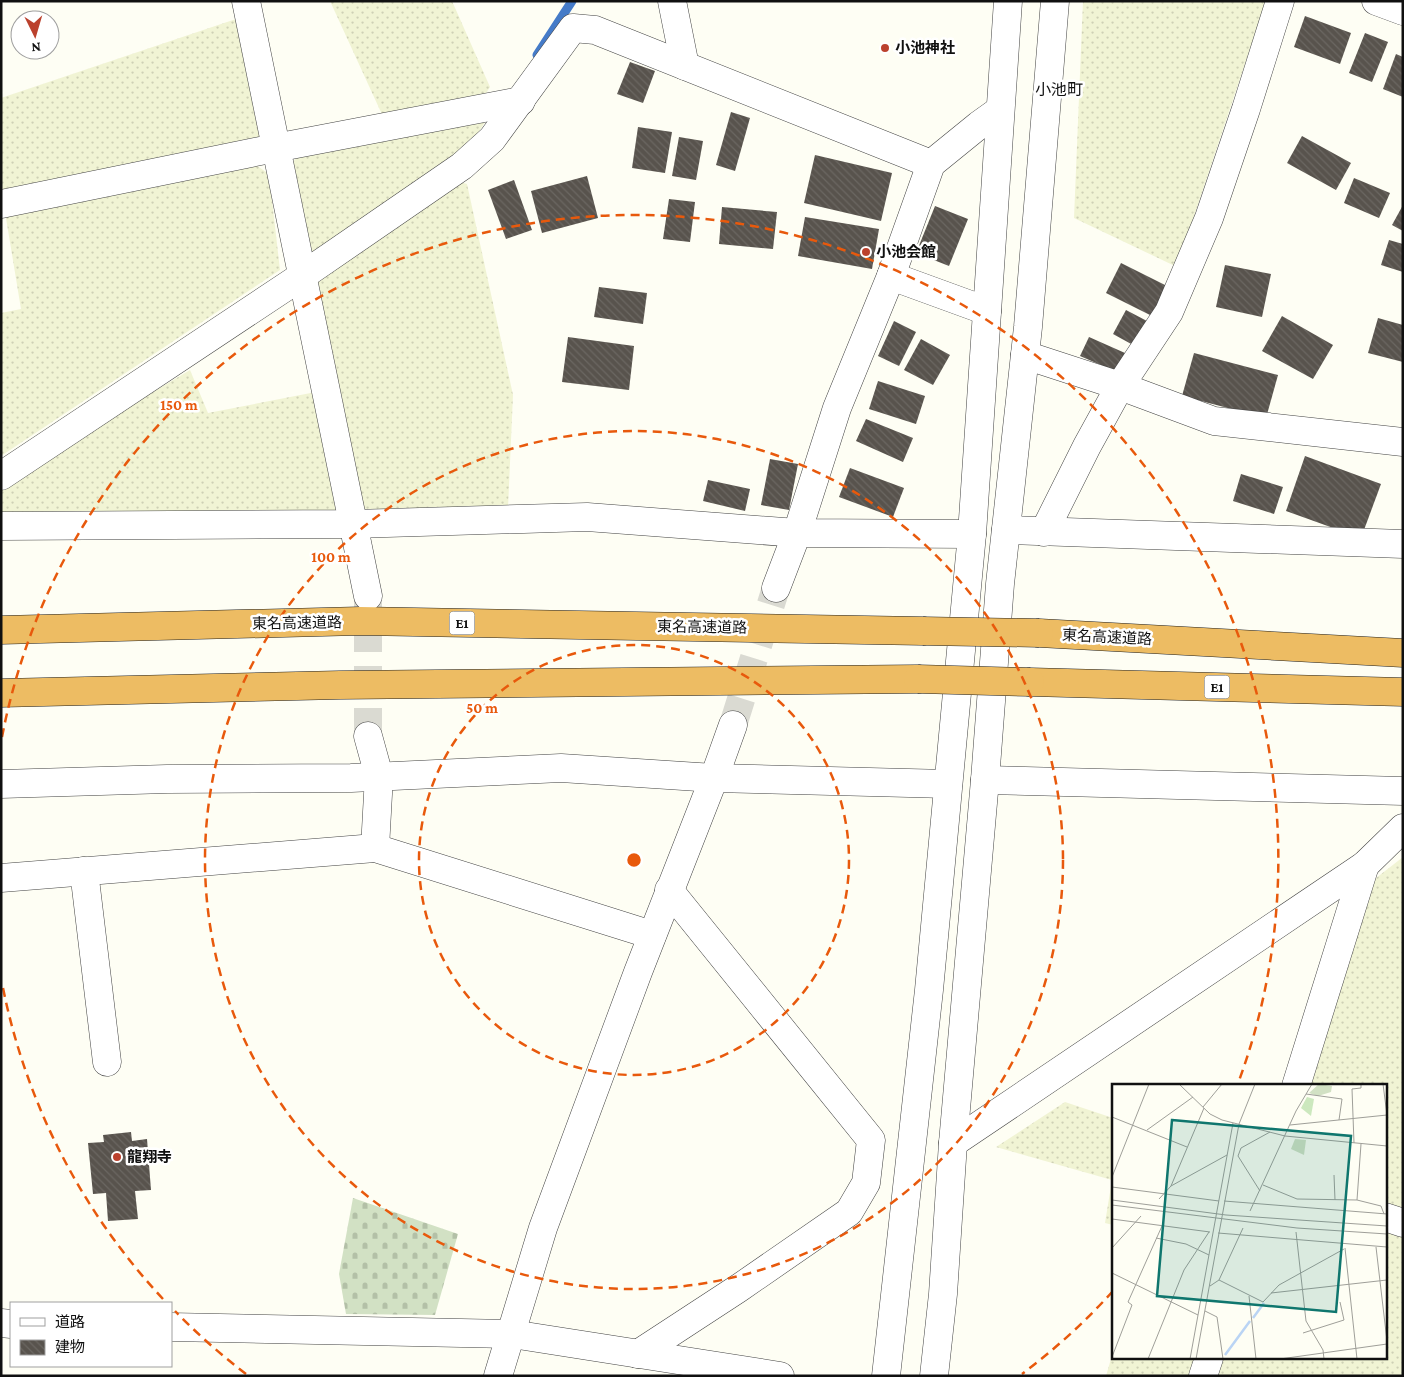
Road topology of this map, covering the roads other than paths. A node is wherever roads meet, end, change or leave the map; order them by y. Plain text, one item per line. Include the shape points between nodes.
1 (246, 1) edge
2 (672, 1) edge
3 (1008, 1) edge
4 (1055, 1) edge
5 (1280, 1) edge
6 (1376, 1) edge
7 (1403, 11) edge
8 (685, 66) junction
9 (521, 101) junction
10 (1000, 110) junction
11 (275, 148) junction
12 (930, 164) junction
13 (1, 204) edge
14 (302, 276) junction
15 (891, 276) junction
16 (987, 311) junction
17 (1025, 356) junction
18 (1120, 386) junction
19 (1403, 442) edge
20 (1, 476) edge
21 (354, 524) junction
22 (1, 526) edge
23 (1006, 530) junction
24 (1044, 532) junction
25 (797, 533) junction
26 (972, 534) junction
27 (1403, 544) edge
28 (776, 588) tunnel mouth
29 (368, 596) tunnel mouth
30 (1, 630) edge
31 (1403, 653) edge
32 (1403, 692) edge
33 (1, 694) edge
34 (733, 725) tunnel mouth
35 (368, 736) tunnel mouth
36 (379, 776) junction
37 (714, 778) junction
38 (985, 780) junction
39 (1, 784) edge
40 (948, 784) junction
41 (1403, 791) edge
42 (1403, 828) edge
43 (375, 848) junction
44 (1365, 865) junction
45 (84, 871) junction
46 (1, 878) edge
47 (669, 890) junction
48 (652, 936) junction
49 (107, 1062) dead end
50 (1297, 1084) edge
51 (953, 1143) junction
52 (1386, 1217) edge
53 (1403, 1223) edge
54 (172, 1327) edge
55 (512, 1334) junction
56 (638, 1354) junction
57 (1208, 1360) edge
58 (498, 1376) edge
59 (780, 1376) edge
60 (886, 1376) edge
61 (934, 1376) edge
62 (1203, 1376) edge

1 - 11 street
2 - 8 street
3 - 10 street
4 - 17 street
5 - 18 street via 1209,218 1169,312
6 - 7 street
8 - 9 street via 595,30 573,28
8 - 12 street
9 - 11 street
9 - 14 street via 492,139 462,166
10 - 12 street
10 - 16 street
11 - 13 street
11 - 14 street
12 - 15 street
14 - 20 street
14 - 21 street
15 - 16 street
15 - 25 street via 837,408
16 - 26 street
17 - 18 street
17 - 23 street
18 - 19 street via 1214,421
18 - 24 street
21 - 22 street
21 - 25 street via 587,517
21 - 29 street
23 - 24 street
23 - 38 street
24 - 27 street
25 - 26 street
25 - 28 street
26 - 40 street
30 - 31 highway, 東名高速道路 / E1, bridge via 360,621 1039,633
32 - 33 highway, E1, bridge via 918,679
34 - 37 street
35 - 36 street
36 - 37 street via 561,768
36 - 39 street
36 - 43 street
37 - 40 street
37 - 47 street
38 - 41 street
38 - 51 street
40 - 60 street via 929,990
42 - 44 street
43 - 45 street
43 - 48 street
44 - 50 street
44 - 51 street
45 - 46 street
45 - 49 street
47 - 48 street
47 - 56 street via 871,1140 866,1183 849,1212
48 - 55 street via 543,1228
51 - 61 street
52 - 53 street
54 - 55 street
55 - 56 street
55 - 58 street
56 - 59 street
57 - 62 street

